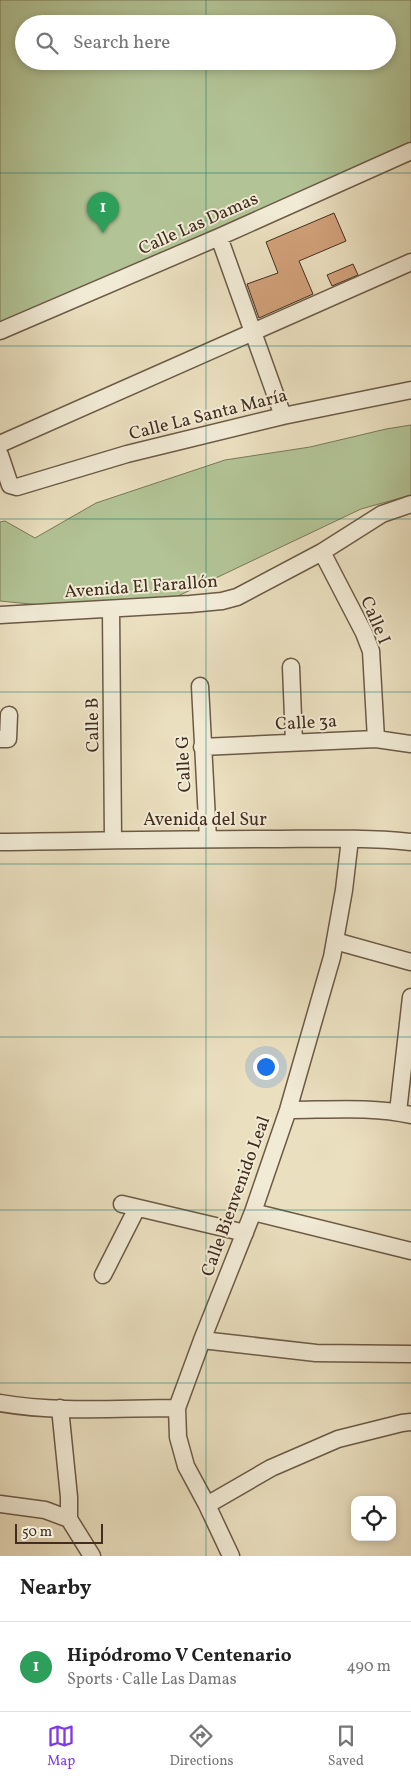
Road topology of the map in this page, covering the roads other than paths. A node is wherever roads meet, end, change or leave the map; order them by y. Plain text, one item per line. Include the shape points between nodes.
1 (411, 151) edge
2 (220, 237) junction
3 (411, 262) edge
4 (0, 331) edge
5 (252, 331) junction
6 (411, 390) edge
7 (283, 416) junction
8 (0, 444) edge
9 (0, 455) edge
10 (411, 504) edge
11 (322, 552) junction
12 (111, 609) junction
13 (0, 615) edge
14 (291, 667) dead end
15 (200, 686) dead end
16 (9, 715) dead end
17 (4, 739) edge
18 (376, 739) junction
19 (294, 742) junction
20 (411, 744) edge
21 (202, 747) junction
22 (208, 839) junction
23 (350, 839) junction
24 (114, 840) junction
25 (0, 842) edge
26 (411, 842) edge
27 (335, 941) junction
28 (411, 962) edge
29 (411, 997) edge
30 (288, 1110) junction
31 (405, 1113) edge
32 (253, 1212) junction
33 (245, 1233) junction
34 (411, 1251) edge
35 (103, 1274) dead end
36 (202, 1340) junction
37 (411, 1354) edge
38 (0, 1403) edge
39 (60, 1408) junction
40 (177, 1408) junction
41 (411, 1422) edge
42 (0, 1504) edge
43 (207, 1505) junction
44 (69, 1520) junction
45 (92, 1556) edge
46 (231, 1556) edge

1 - 2 street, Calle Las Damas
2 - 4 street, Calle Las Damas
2 - 5 street
3 - 5 street
5 - 7 street
5 - 8 street
6 - 7 street, Calle La Santa María
7 - 9 street, Calle La Santa María via 127,454 17,487 10,485
10 - 11 street, Avenida El Farallón via 382,514
11 - 12 street, Avenida El Farallón via 237,597 222,601
11 - 18 street, Calle I via 371,652
12 - 13 street, Avenida El Farallón
12 - 24 street, Calle B
14 - 19 street
15 - 21 street, Calle G
16 - 17 street
18 - 19 street, Calle 3a
18 - 20 street, Calle 3a
19 - 21 street, Calle 3a
21 - 22 street, Calle G
22 - 23 street, Avenida del Sur
22 - 24 street, Avenida del Sur
23 - 26 street, Avenida del Sur
23 - 27 street, Calle Bienvenido Leal
24 - 25 street, Avenida del Sur
27 - 28 street
27 - 30 street, Calle Bienvenido Leal
29 - 31 street
30 - 31 street
30 - 32 street, Calle Bienvenido Leal
32 - 33 street, Calle Bienvenido Leal
32 - 34 street
33 - 35 street via 130,1206
33 - 36 street, Calle Bienvenido Leal
36 - 37 street via 316,1353
36 - 40 street, Calle Bienvenido Leal
38 - 39 street
39 - 40 street
39 - 44 street
40 - 43 street, Calle Bienvenido Leal via 178,1436 186,1466
41 - 43 street via 338,1439 271,1468
42 - 44 street via 45,1510
43 - 46 street, Calle Bienvenido Leal
44 - 45 street

